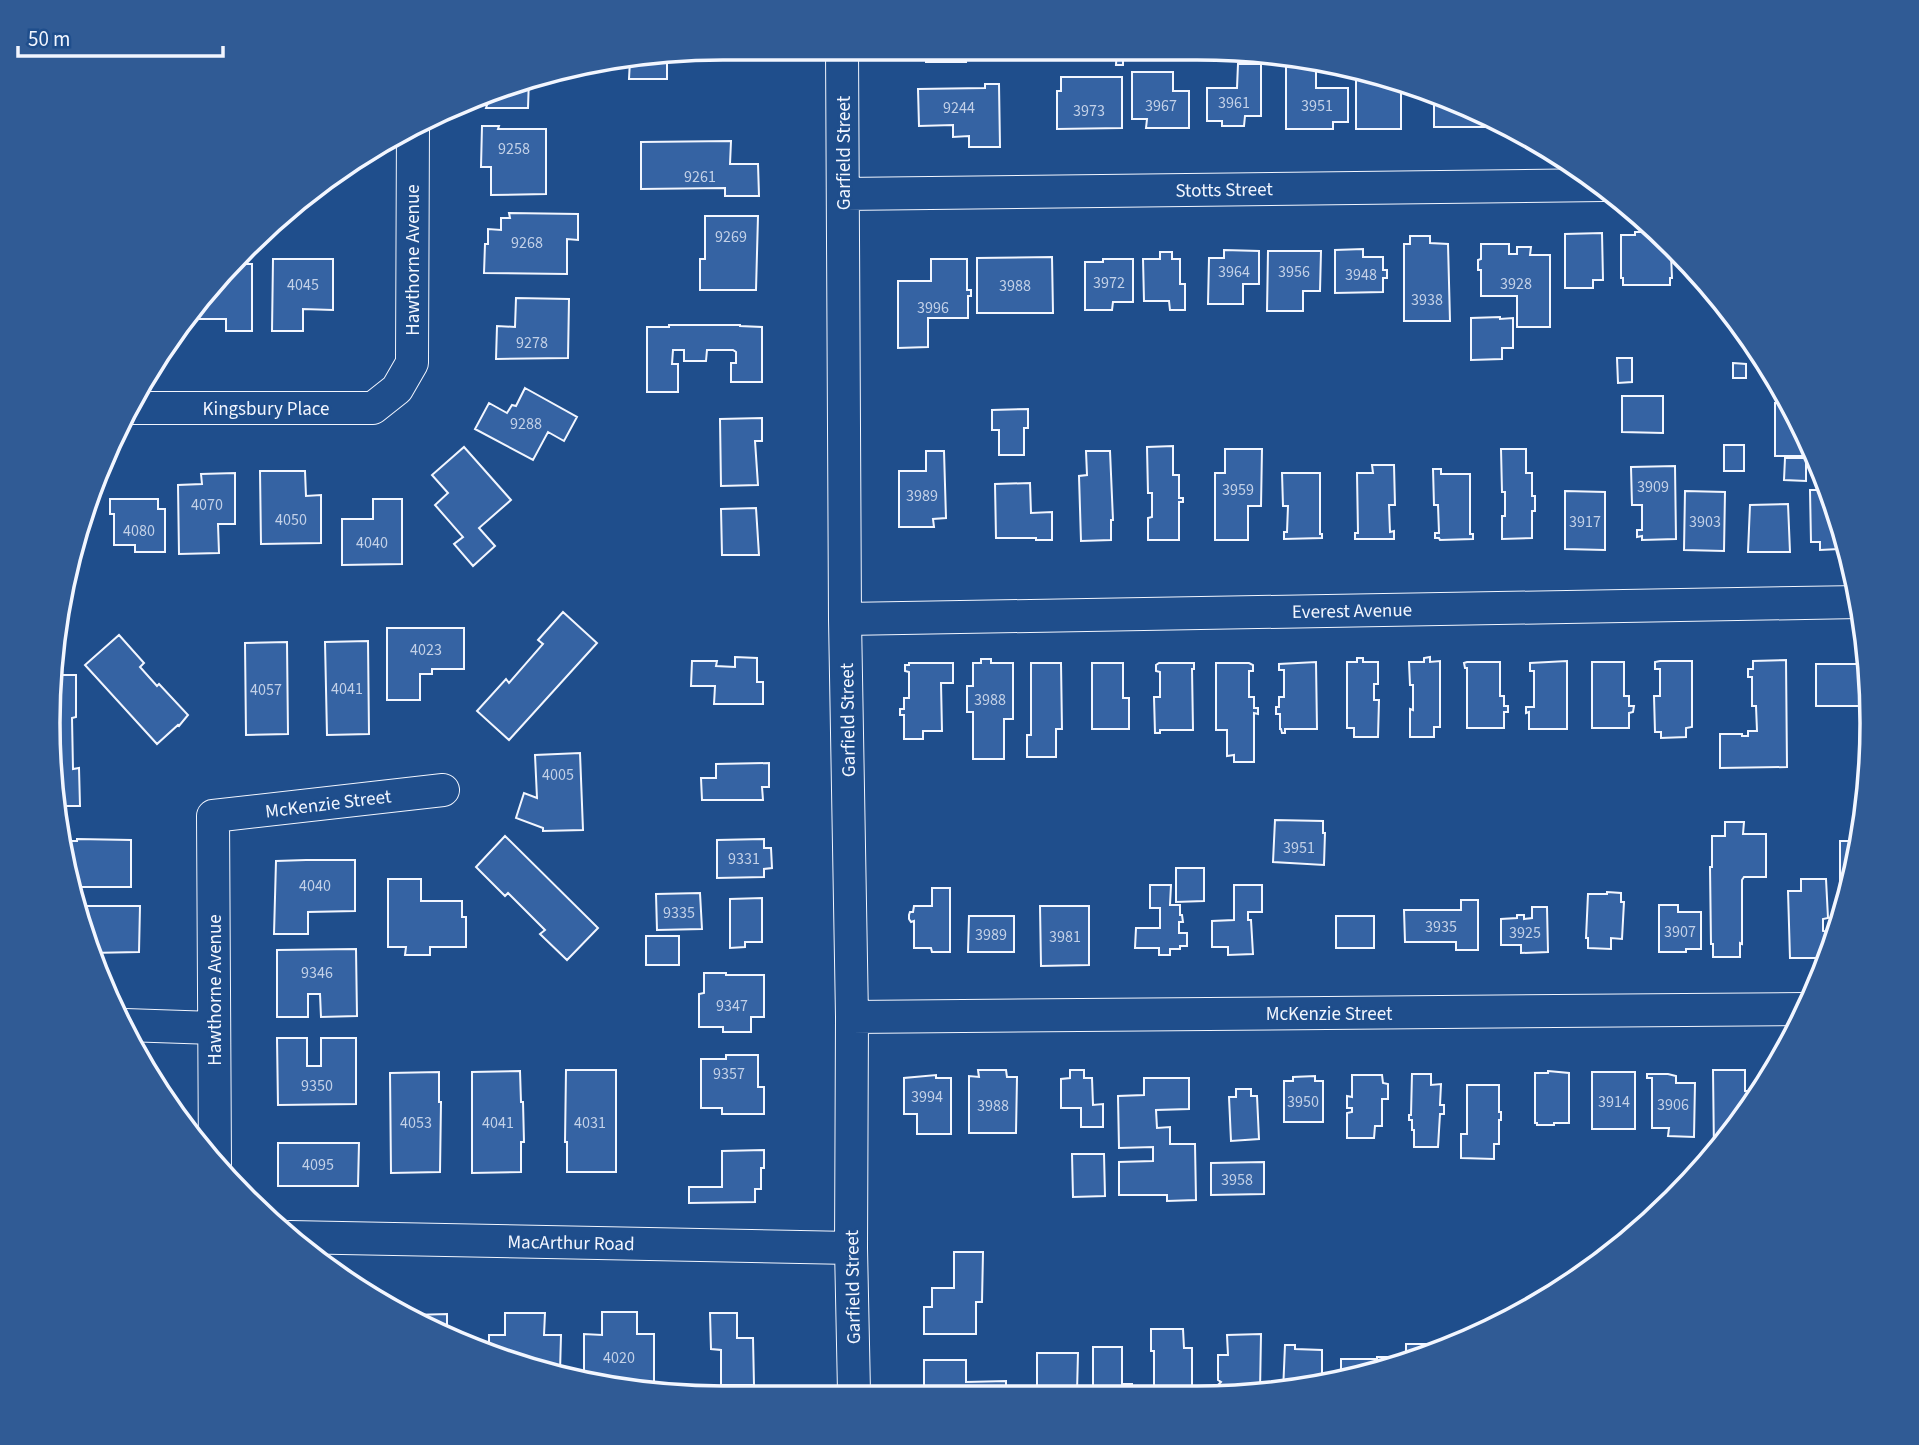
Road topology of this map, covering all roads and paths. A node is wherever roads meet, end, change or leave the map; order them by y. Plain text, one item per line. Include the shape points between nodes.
1 (842, 60) edge
2 (413, 136) edge
3 (1584, 185) edge
4 (843, 194) junction
5 (397, 389) joint
6 (139, 408) edge
7 (1848, 602) edge
8 (845, 619) junction
9 (443, 790) dead end
10 (213, 816) joint
11 (1794, 1009) edge
12 (852, 1017) junction
13 (133, 1025) edge
14 (214, 1028) junction
15 (215, 1149) edge
16 (306, 1237) edge
17 (851, 1248) junction
18 (853, 1386) edge

1 - 4 street, Garfield Street
2 - 5 street, Hawthorne Avenue via 412,363
3 - 4 street, Stotts Street
4 - 8 street, Garfield Street
5 - 6 street, Kingsbury Place via 373,408
7 - 8 street, Everest Avenue
8 - 12 street, Garfield Street
9 - 10 street, McKenzie Street
10 - 14 street, Hawthorne Avenue
11 - 12 street, McKenzie Street
12 - 17 street, Garfield Street
13 - 14 street
14 - 15 street, Hawthorne Avenue
16 - 17 street, MacArthur Road
17 - 18 street, Garfield Street

